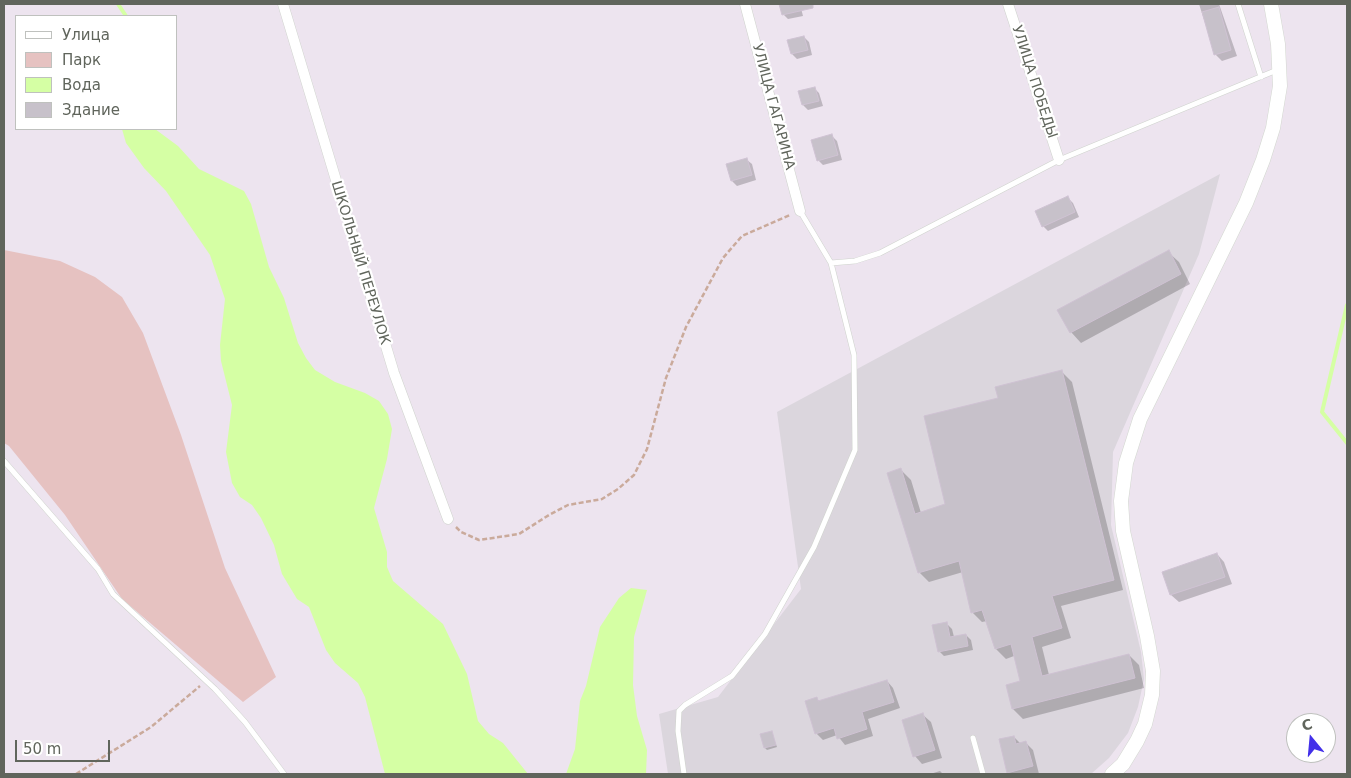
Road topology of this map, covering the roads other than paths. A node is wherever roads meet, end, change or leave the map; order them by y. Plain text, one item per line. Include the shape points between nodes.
1 (282, 4) edge
2 (745, 4) edge
3 (1008, 4) edge
4 (1238, 4) edge
5 (1271, 4) edge
6 (1280, 69) junction
7 (1261, 77) junction
8 (1059, 160) junction
9 (800, 211) joint
10 (831, 263) junction
11 (4, 461) edge
12 (448, 519) road end
13 (973, 738) dead end
14 (284, 774) edge
15 (684, 774) edge
16 (984, 774) edge
17 (1112, 774) edge

1 - 12 street, ШКОЛЬНЫЙ ПЕРЕУЛОК via 394,373
2 - 9 street, УЛИЦА ГАГАРИНА
3 - 8 street, УЛИЦА ПОБЕДЫ
4 - 7 lane
5 - 6 street
6 - 7 lane
6 - 17 street via 1278,107 1263,160 1246,203 1140,419 1126,463 1121,501 1123,531 1147,636 1152,695 1137,741 1123,764
7 - 8 lane
8 - 10 lane via 880,253 855,261
9 - 10 lane
10 - 15 lane via 854,355 855,450 814,547 765,634 732,676 680,711 678,731
11 - 14 lane via 98,569 114,594 245,722
13 - 16 lane

